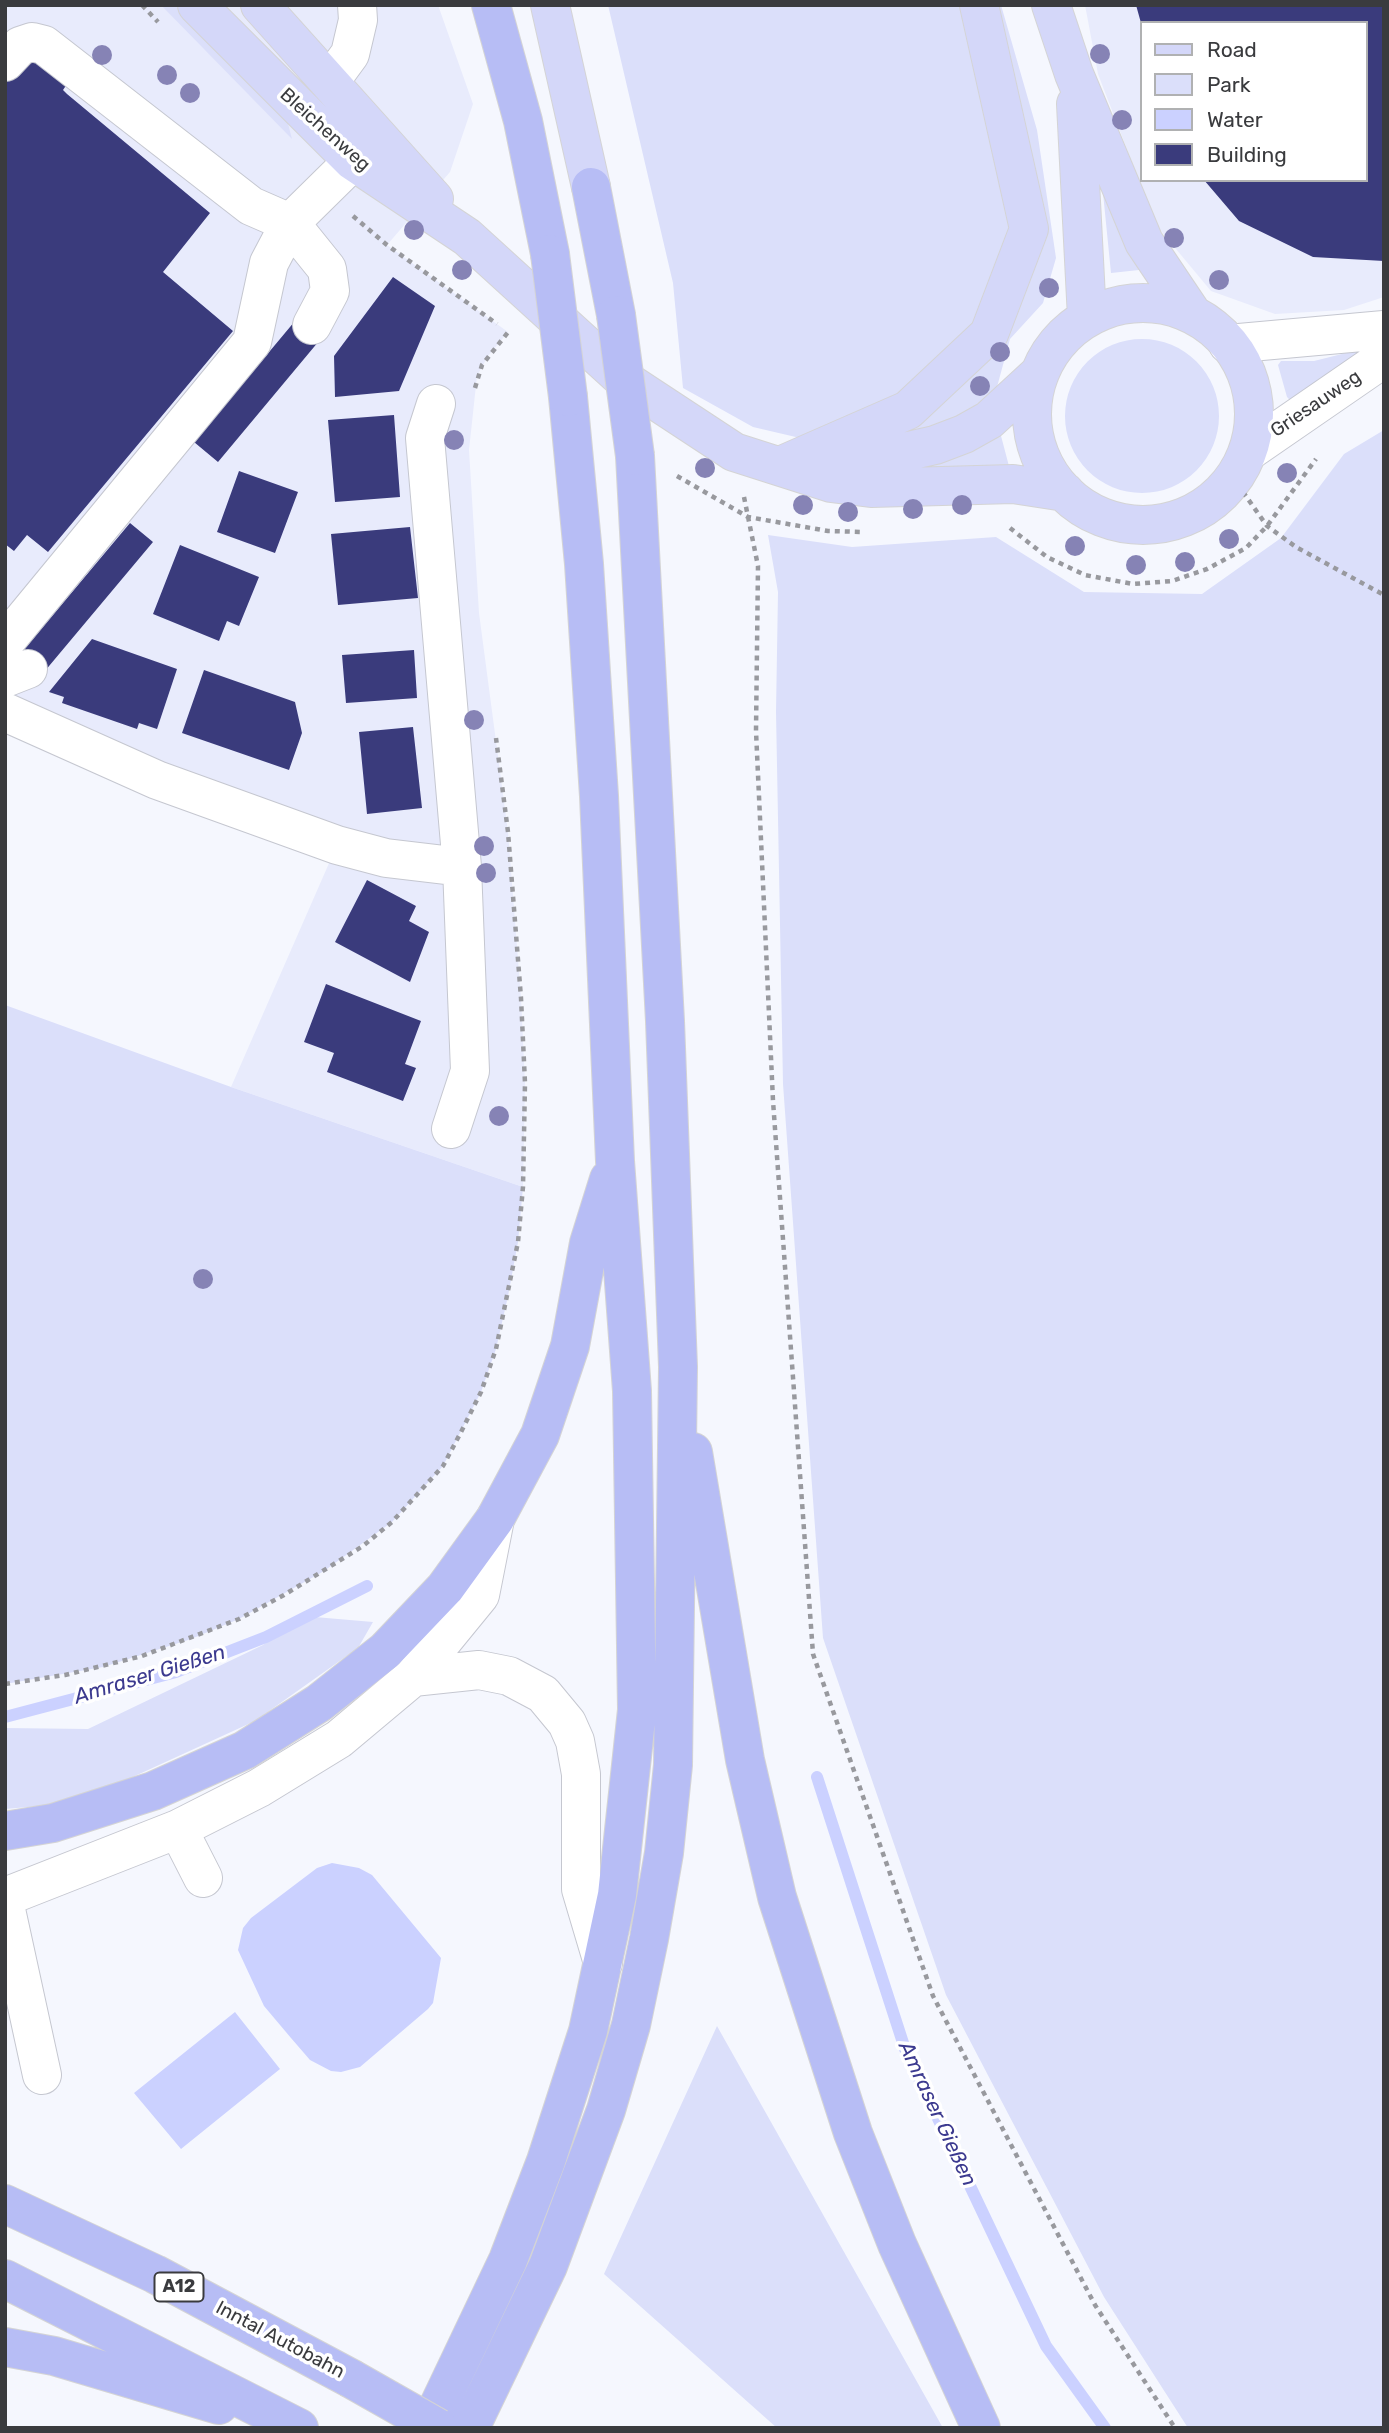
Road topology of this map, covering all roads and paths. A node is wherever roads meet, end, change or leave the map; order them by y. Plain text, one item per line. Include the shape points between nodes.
1 (197, 5) edge
2 (260, 5) edge
3 (356, 5) edge
4 (491, 5) edge
5 (550, 5) edge
6 (979, 5) edge
7 (1051, 5) edge
8 (5, 62) edge
9 (1074, 74) junction
10 (331, 80) junction
11 (353, 161) junction
12 (591, 187) joint
13 (290, 223) junction
14 (467, 237) junction
15 (1193, 315) junction
16 (1087, 318) junction
17 (312, 326) dead end
18 (1384, 330) edge
19 (1228, 344) junction
20 (1384, 358) edge
21 (1040, 373) junction
22 (436, 404) dead end
23 (1322, 451) dead end
24 (734, 452) junction
25 (1241, 465) junction
26 (780, 466) junction
27 (1065, 492) junction
28 (1268, 526) junction
29 (1384, 595) edge
30 (12, 648) edge
31 (5, 712) edge
32 (463, 867) junction
33 (451, 1129) dead end
34 (615, 1161) junction
35 (678, 1367) junction
36 (495, 1519) junction
37 (413, 1677) junction
38 (178, 1829) junction
39 (5, 1831) edge
40 (203, 1878) dead end
41 (5, 1897) edge
42 (5, 1905) edge
43 (604, 1963) junction
44 (42, 2075) dead end
45 (5, 2204) edge
46 (5, 2279) edge
47 (5, 2347) edge
48 (297, 2428) edge
49 (428, 2428) edge
50 (438, 2428) edge
51 (470, 2428) edge
52 (981, 2428) edge
53 (1175, 2428) edge

1 - 11 main road, Bleichenweg
2 - 10 main road, Bleichenweg
3 - 10 street via 358,19 350,54
4 - 34 highway, bridge via 523,121 550,254 568,397 599,796
5 - 12 main road
6 - 26 main road via 1029,229 989,334 908,410
7 - 9 main road
8 - 13 street via 20,46 44,45 251,205
9 - 15 main road via 1144,242
9 - 16 main road
10 - 14 main road, Bleichenweg
11 - 13 street
11 - 14 main road, Bleichenweg
12 - 35 highway, bridge via 616,315 635,456
13 - 17 street via 327,269 330,291
13 - 30 street via 269,262 252,342
14 - 24 main road, Bleichenweg via 623,379
15 - 16 main road, Griesauweg via 1162,305 1136,304
15 - 19 main road, Griesauweg
16 - 21 main road, Griesauweg via 1059,341
18 - 19 street
19 - 25 main road, Griesauweg via 1251,388 1255,420
20 - 25 street, Griesauweg
21 - 26 main road via 989,420 935,445 856,462
21 - 27 main road, Griesauweg via 1032,409 1036,445 1051,477
22 - 32 street via 425,438
23 - 28 path
24 - 26 main road, Bleichenweg
24 - 53 path via 758,566 756,731 773,1101 813,1654 933,1996 1095,2305
25 - 27 main road, Griesauweg via 1209,505 1177,521 1142,526 1107,520
25 - 28 path
26 - 27 main road, Bleichenweg via 831,483 870,488 1013,484
28 - 29 path via 1296,547
31 - 32 street via 157,780 337,845 386,858
32 - 33 street via 470,1071
34 - 36 highway via 589,1243 557,1389 540,1435
34 - 43 highway via 632,1391 638,1650 626,1833
35 - 51 highway via 673,1765 649,1938 631,2025 581,2184 548,2266
35 - 52 highway via 745,1760 777,1897 853,2133 897,2244
36 - 37 street via 480,1595
36 - 39 highway via 445,1588 393,1642 319,1703 245,1750 153,1791 53,1823
37 - 38 street via 339,1739 259,1788
37 - 43 street via 479,1670 509,1676 543,1694 567,1723 581,1774 581,1889
38 - 40 street
38 - 41 street
42 - 44 street
43 - 49 highway via 588,2031 546,2161 508,2260
45 - 50 highway, Inntal Autobahn / A12, bridge via 155,2274
46 - 48 highway
47 - 48 highway via 54,2356

